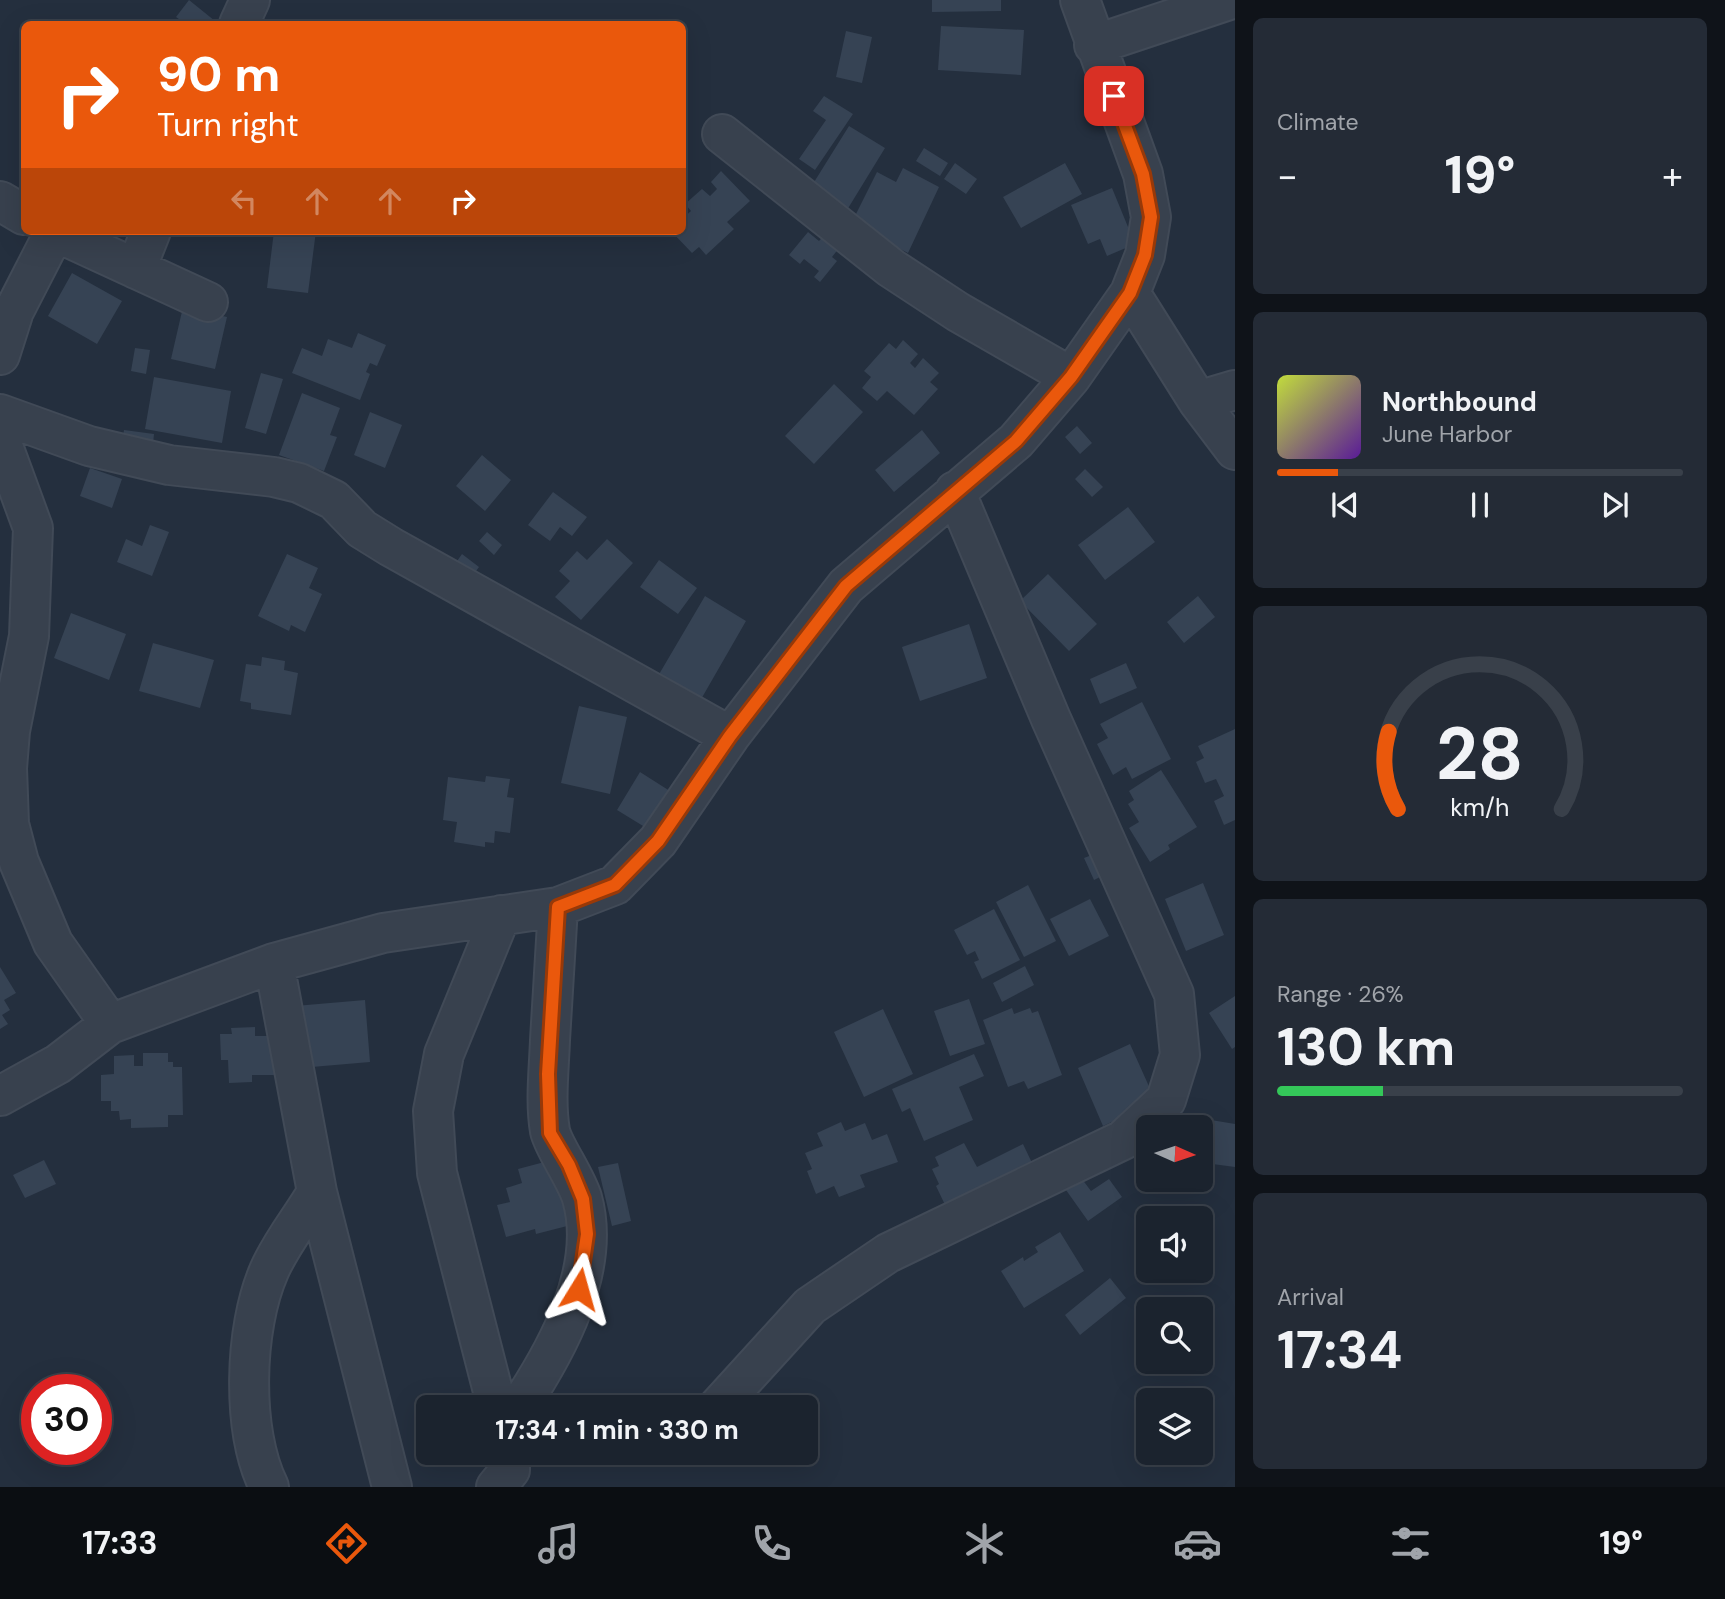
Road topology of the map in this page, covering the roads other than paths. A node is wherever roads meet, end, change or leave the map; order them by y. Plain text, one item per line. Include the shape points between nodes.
1 (250, 0) edge
2 (1080, 0) edge
3 (1229, 0) edge
4 (240, 21) edge
5 (1094, 45) junction
6 (722, 134) dead end
7 (0, 201) edge
8 (21, 213) edge
9 (52, 235) edge
10 (63, 235) edge
11 (149, 235) edge
12 (136, 269) junction
13 (1130, 293) junction
14 (208, 302) dead end
15 (0, 355) edge
16 (1071, 377) junction
17 (1235, 390) edge
18 (1198, 401) junction
19 (0, 414) edge
20 (0, 438) edge
21 (1235, 450) edge
22 (956, 491) junction
23 (730, 736) junction
24 (558, 907) junction
25 (501, 915) junction
26 (274, 963) junction
27 (110, 1024) junction
28 (0, 1096) edge
29 (317, 1192) junction
30 (494, 1395) edge
31 (527, 1395) edge
32 (729, 1395) edge
33 (510, 1465) edge
34 (269, 1487) edge
35 (392, 1487) edge
36 (496, 1487) edge

1 - 4 street
2 - 5 street
3 - 5 street
5 - 13 street via 1143,174 1151,217 1145,255
6 - 16 street via 891,268
7 - 8 street
9 - 15 street via 14,311
10 - 12 street
11 - 12 street
12 - 14 street
13 - 16 street
13 - 18 street
16 - 22 street via 1016,441
17 - 18 street
18 - 21 street
19 - 23 street via 89,446 169,465 299,483 334,499 362,529 391,547
20 - 27 street via 33,528 29,636 10,731 9,824 23,872 53,943
22 - 23 street via 846,586
22 - 32 street via 1051,719 1174,994 1180,1055 1166,1100 1123,1140 888,1253 810,1306
23 - 24 street via 658,841 615,885
24 - 25 street
24 - 31 street via 548,1074 550,1133 583,1199 587,1234 579,1289 554,1354
25 - 26 street via 383,933
25 - 30 street via 444,1054 433,1111 437,1173
26 - 27 street
26 - 29 street
27 - 28 street via 58,1064
29 - 34 street via 269,1270 251,1336 251,1398 259,1467
29 - 35 street
33 - 36 street

